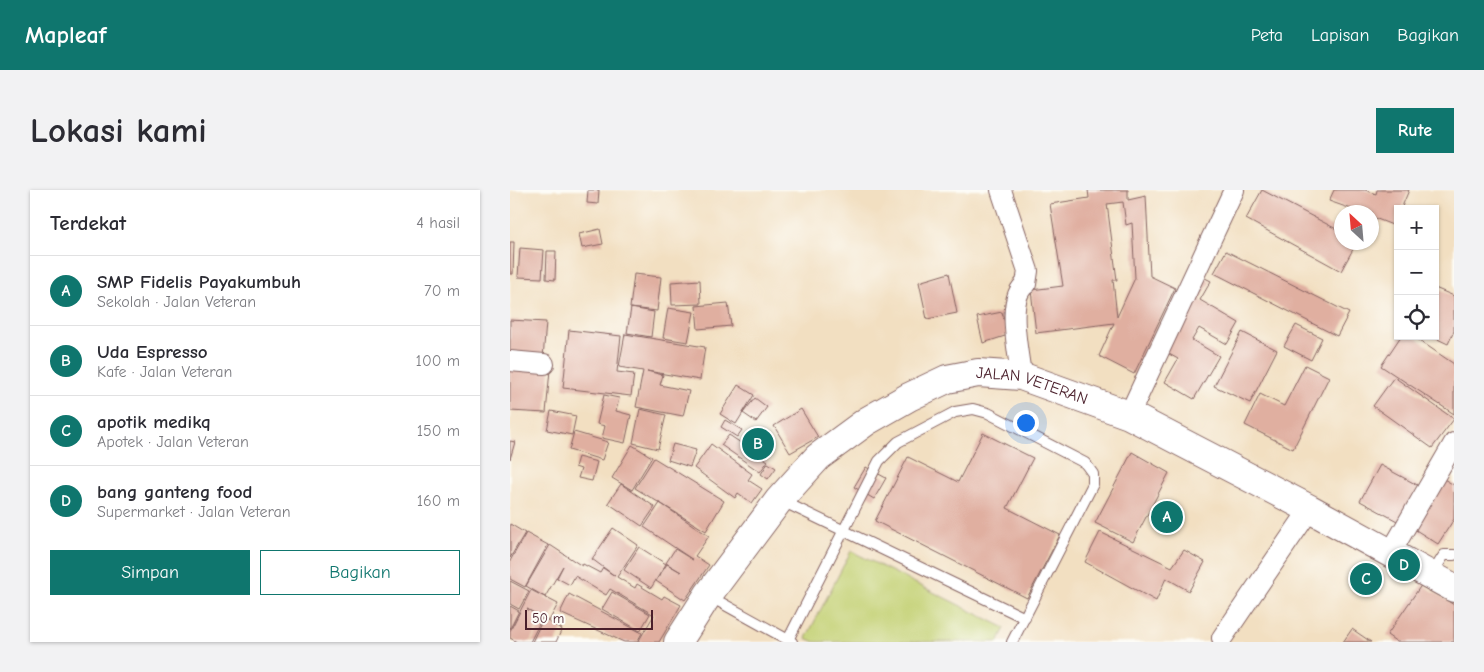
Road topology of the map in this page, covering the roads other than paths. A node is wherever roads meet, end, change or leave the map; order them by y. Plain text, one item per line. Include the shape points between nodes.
1 (1002, 190) edge
2 (1234, 190) edge
3 (510, 360) edge
4 (544, 364) dead end
5 (1021, 376) junction
6 (1130, 415) junction
7 (1454, 442) edge
8 (779, 500) junction
9 (1310, 508) junction
10 (843, 532) junction
11 (1391, 552) junction
12 (1454, 555) edge
13 (1443, 582) edge
14 (708, 595) junction
15 (1025, 618) junction
16 (1222, 638) dead end
17 (790, 641) edge
18 (678, 642) edge
19 (1012, 642) edge

1 - 5 street via 1028,271 1026,284 1018,289 1014,303
2 - 6 street
3 - 4 street
5 - 6 main road, JALAN VETERAN
5 - 8 main road, JALAN VETERAN via 978,373 947,380 909,397 866,421 818,457
6 - 9 main road, JALAN VETERAN
7 - 11 street
8 - 10 lane
8 - 14 main road, JALAN VETERAN
9 - 11 main road, JALAN VETERAN
9 - 16 street
10 - 15 lane
10 - 15 lane via 879,461 898,442 955,412 973,409 988,413 1085,463 1093,474 1093,484
10 - 17 lane
11 - 13 main road, JALAN VETERAN
12 - 13 lane via 1444,555
14 - 17 lane
14 - 18 main road, JALAN VETERAN
15 - 19 lane

